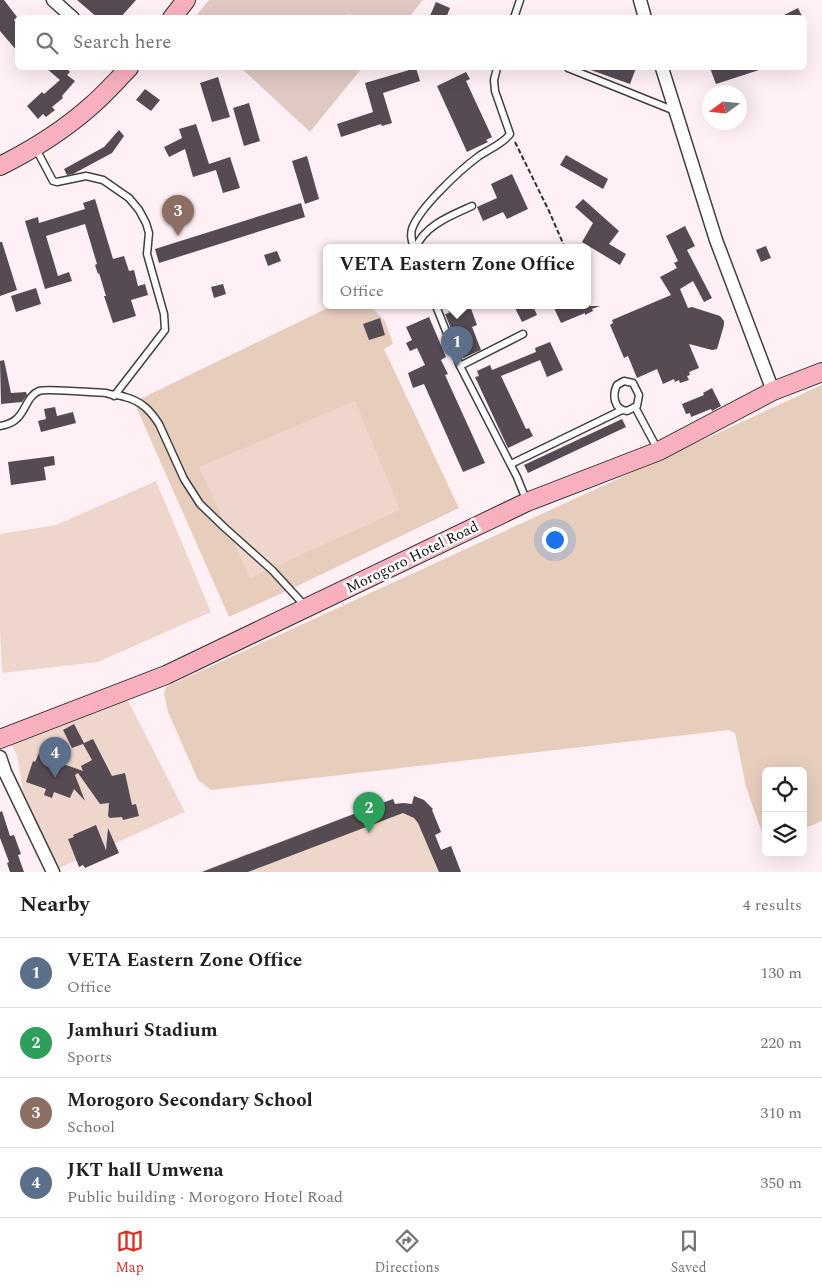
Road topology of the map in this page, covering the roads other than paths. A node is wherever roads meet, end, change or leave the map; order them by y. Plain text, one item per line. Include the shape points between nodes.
1 (53, 0) edge
2 (186, 0) edge
3 (520, 0) edge
4 (640, 0) edge
5 (70, 15) edge
6 (174, 15) edge
7 (515, 15) edge
8 (644, 15) edge
9 (127, 70) edge
10 (497, 70) edge
11 (573, 70) edge
12 (663, 70) edge
13 (676, 111) junction
14 (35, 148) junction
15 (0, 166) edge
16 (472, 206) dead end
17 (414, 244) edge
18 (417, 244) edge
19 (437, 309) edge
20 (522, 334) dead end
21 (460, 366) junction
22 (822, 372) edge
23 (773, 392) junction
24 (114, 396) junction
25 (635, 408) junction
26 (622, 410) junction
27 (0, 426) edge
28 (659, 451) junction
29 (511, 464) junction
30 (527, 502) junction
31 (307, 608) junction
32 (0, 739) edge
33 (0, 757) edge
34 (53, 872) edge

1 - 5 street
2 - 6 street
3 - 7 lane
4 - 8 street
9 - 14 street via 91,106
10 - 17 lane via 495,91 510,134 462,171 424,210 412,231
11 - 13 lane
12 - 13 street
13 - 23 street via 716,240
14 - 15 street
14 - 24 lane via 53,181 86,176 103,180 130,198 146,223 148,254 164,314 165,330
16 - 18 lane via 443,220
19 - 21 lane
20 - 21 lane
21 - 29 lane
22 - 23 street, Morogoro Hotel Road
23 - 28 street, Morogoro Hotel Road
24 - 27 lane via 42,390 33,395 16,420
24 - 31 lane via 132,399 151,412 200,504 272,570
25 - 26 lane
25 - 26 lane via 639,401 637,390 633,383 624,381 617,385 614,394
25 - 28 lane
26 - 29 lane
28 - 30 street, Morogoro Hotel Road
29 - 30 lane
30 - 31 street, Morogoro Hotel Road
31 - 32 street, Morogoro Hotel Road via 166,675
33 - 34 street

